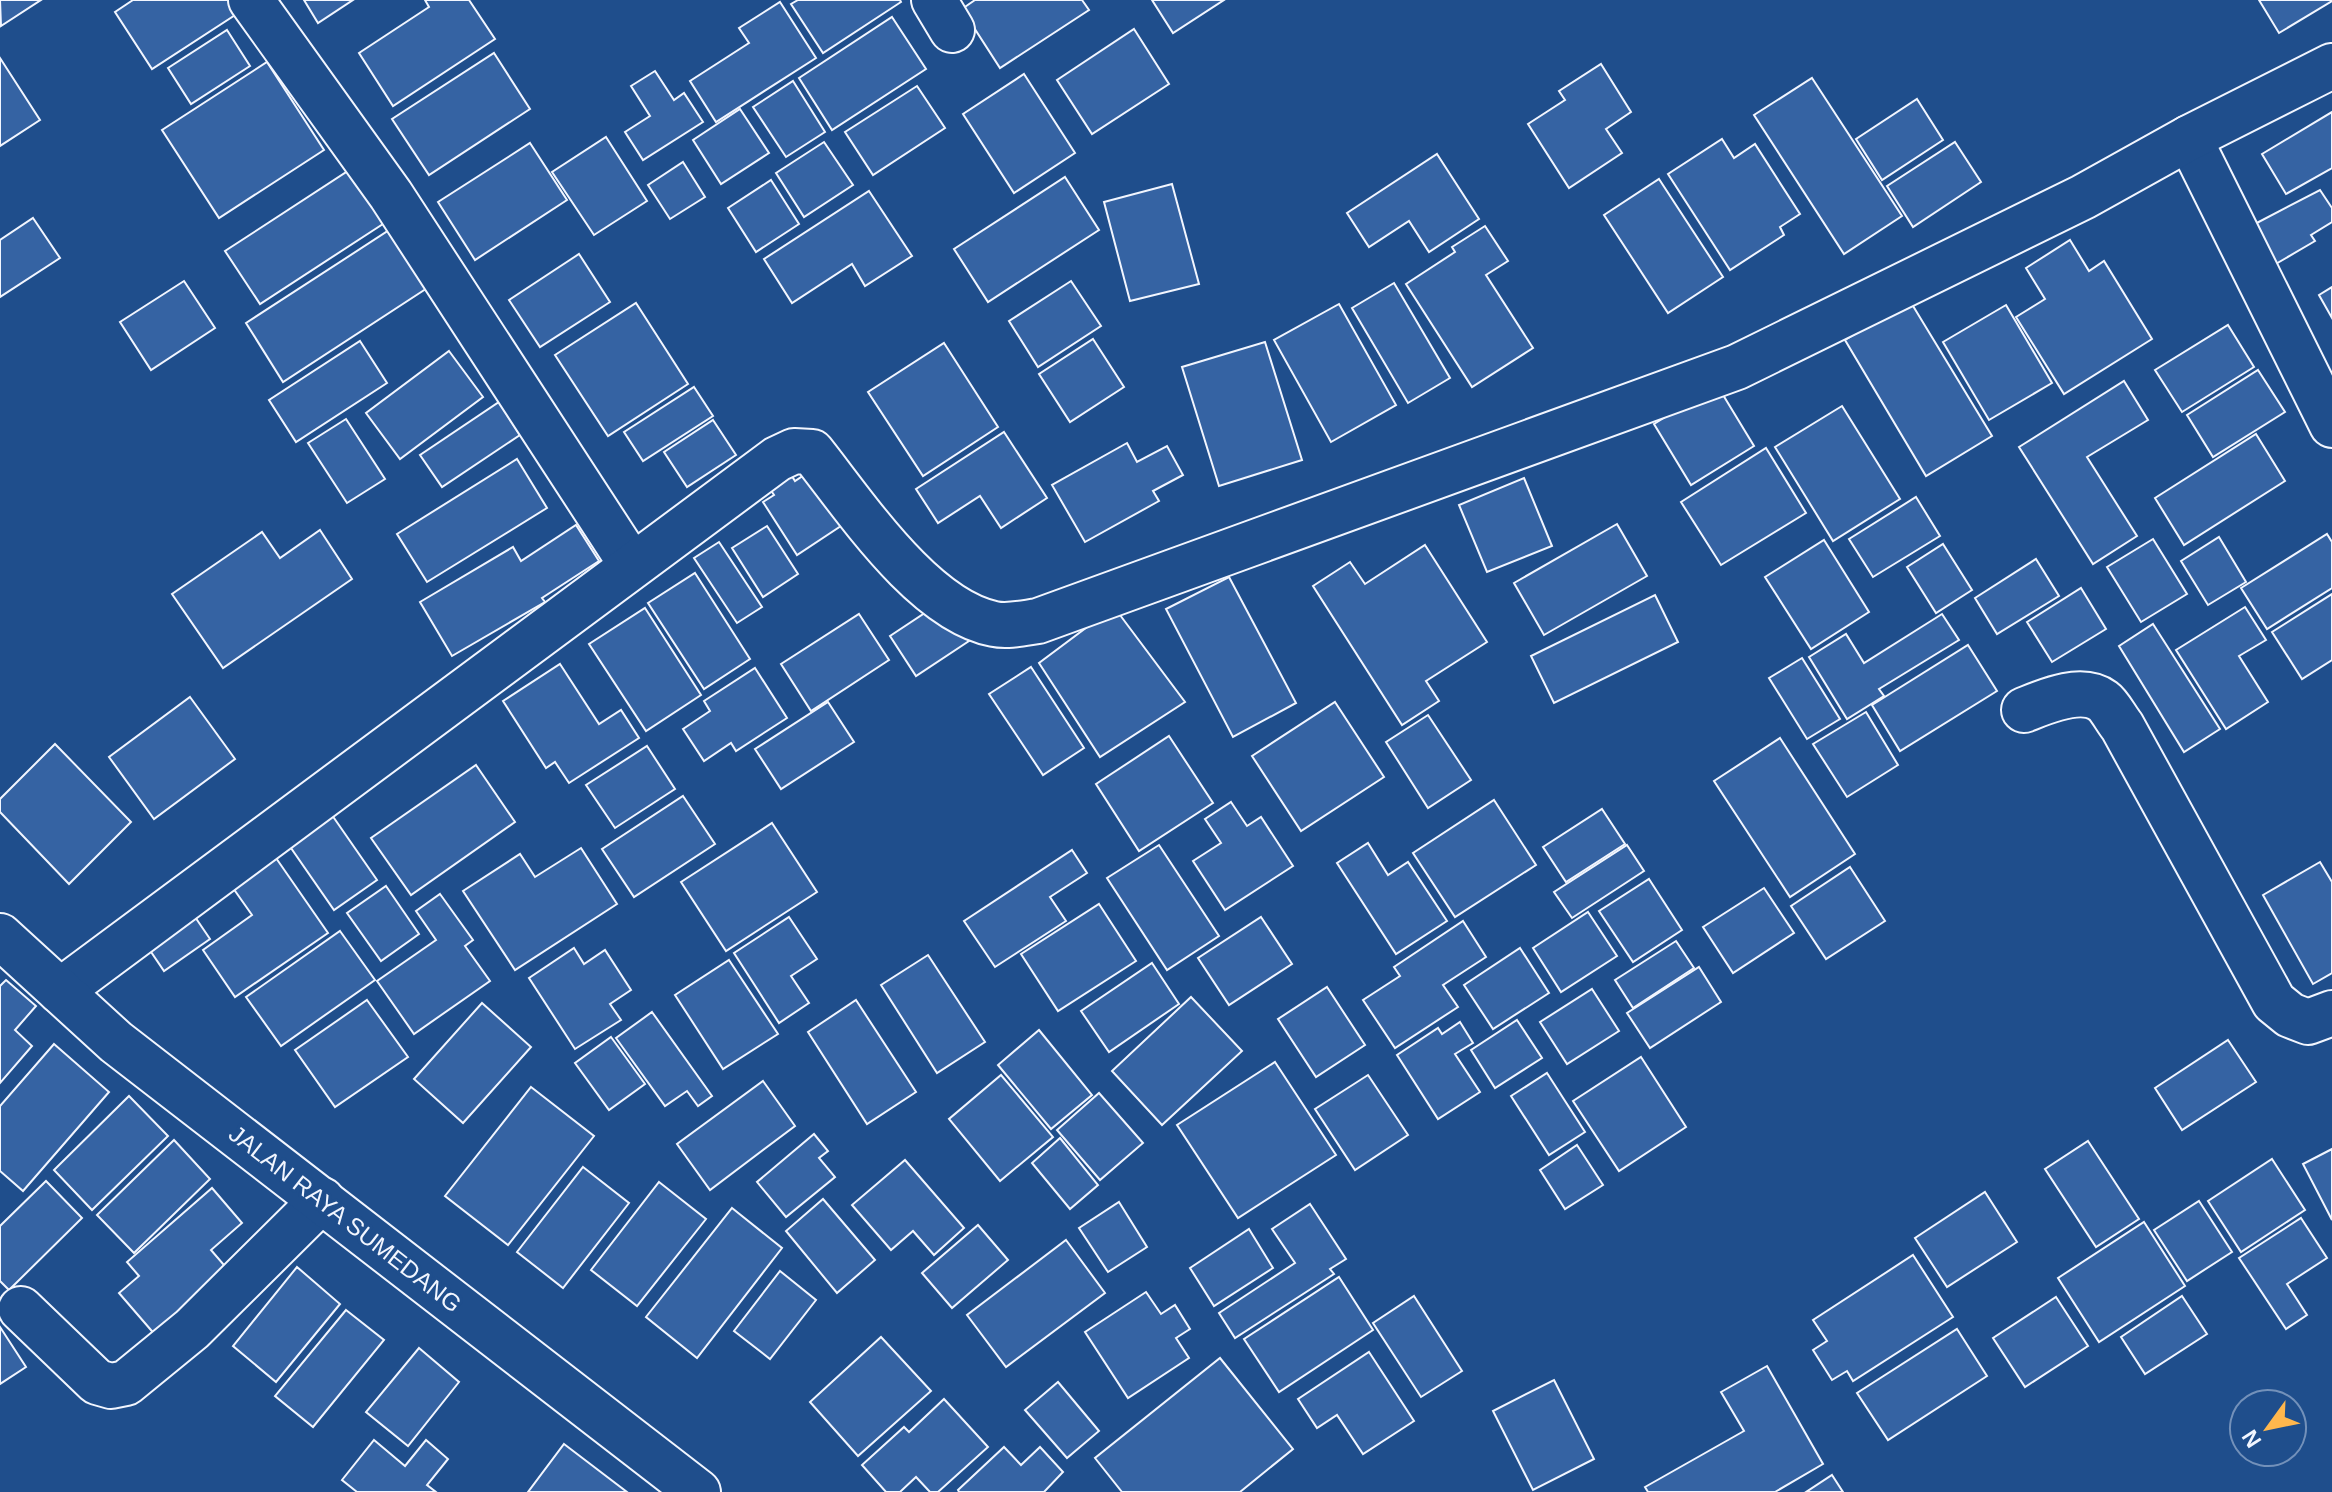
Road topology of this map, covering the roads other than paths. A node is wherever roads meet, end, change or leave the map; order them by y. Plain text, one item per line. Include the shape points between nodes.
1 (251, 0) edge
2 (2332, 66) edge
3 (2189, 138) junction
4 (2332, 425) edge
5 (631, 564) junction
6 (2024, 710) dead end
7 (0, 936) edge
8 (60, 991) junction
9 (2332, 1013) edge
10 (322, 1200) junction
11 (21, 1309) dead end
12 (698, 1492) edge

1 - 5 main road via 391,195
2 - 3 main road
3 - 4 main road
3 - 5 main road via 2083,197 1737,367 1038,621 998,625 960,610 891,553 812,452 794,451 777,459
5 - 8 main road
6 - 9 main road via 2058,697 2102,700 2122,726 2274,1002 2308,1022
7 - 8 main road, JALAN RAYA SUMEDANG
8 - 10 main road, JALAN RAYA SUMEDANG via 116,1042
10 - 11 main road via 192,1329 126,1383 97,1382
10 - 12 main road, JALAN RAYA SUMEDANG

